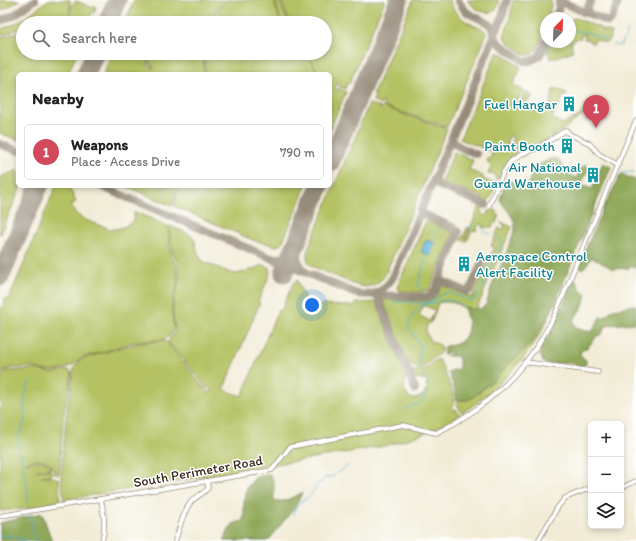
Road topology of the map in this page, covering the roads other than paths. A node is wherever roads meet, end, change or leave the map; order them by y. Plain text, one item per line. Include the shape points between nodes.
1 (636, 121) edge
2 (618, 165) junction
3 (489, 205) dead end
4 (525, 362) junction
5 (598, 372) dead end
6 (207, 481) junction
7 (636, 481) edge
8 (624, 487) edge
9 (588, 489) edge
10 (101, 499) junction
11 (0, 516) edge
12 (102, 541) edge
13 (175, 541) edge
14 (538, 541) edge

1 - 2 street
2 - 3 street via 600,155 589,143 569,134 566,130 510,162
2 - 4 street via 552,319 540,342
4 - 5 street
4 - 6 street, South Perimeter Road via 508,382 483,404 461,420 436,433 403,426 290,447 272,470
6 - 10 street, South Perimeter Road
6 - 13 street via 207,490 195,498 188,507
7 - 8 street
9 - 14 street via 565,498
10 - 11 street, South Perimeter Road
10 - 12 street via 105,524

